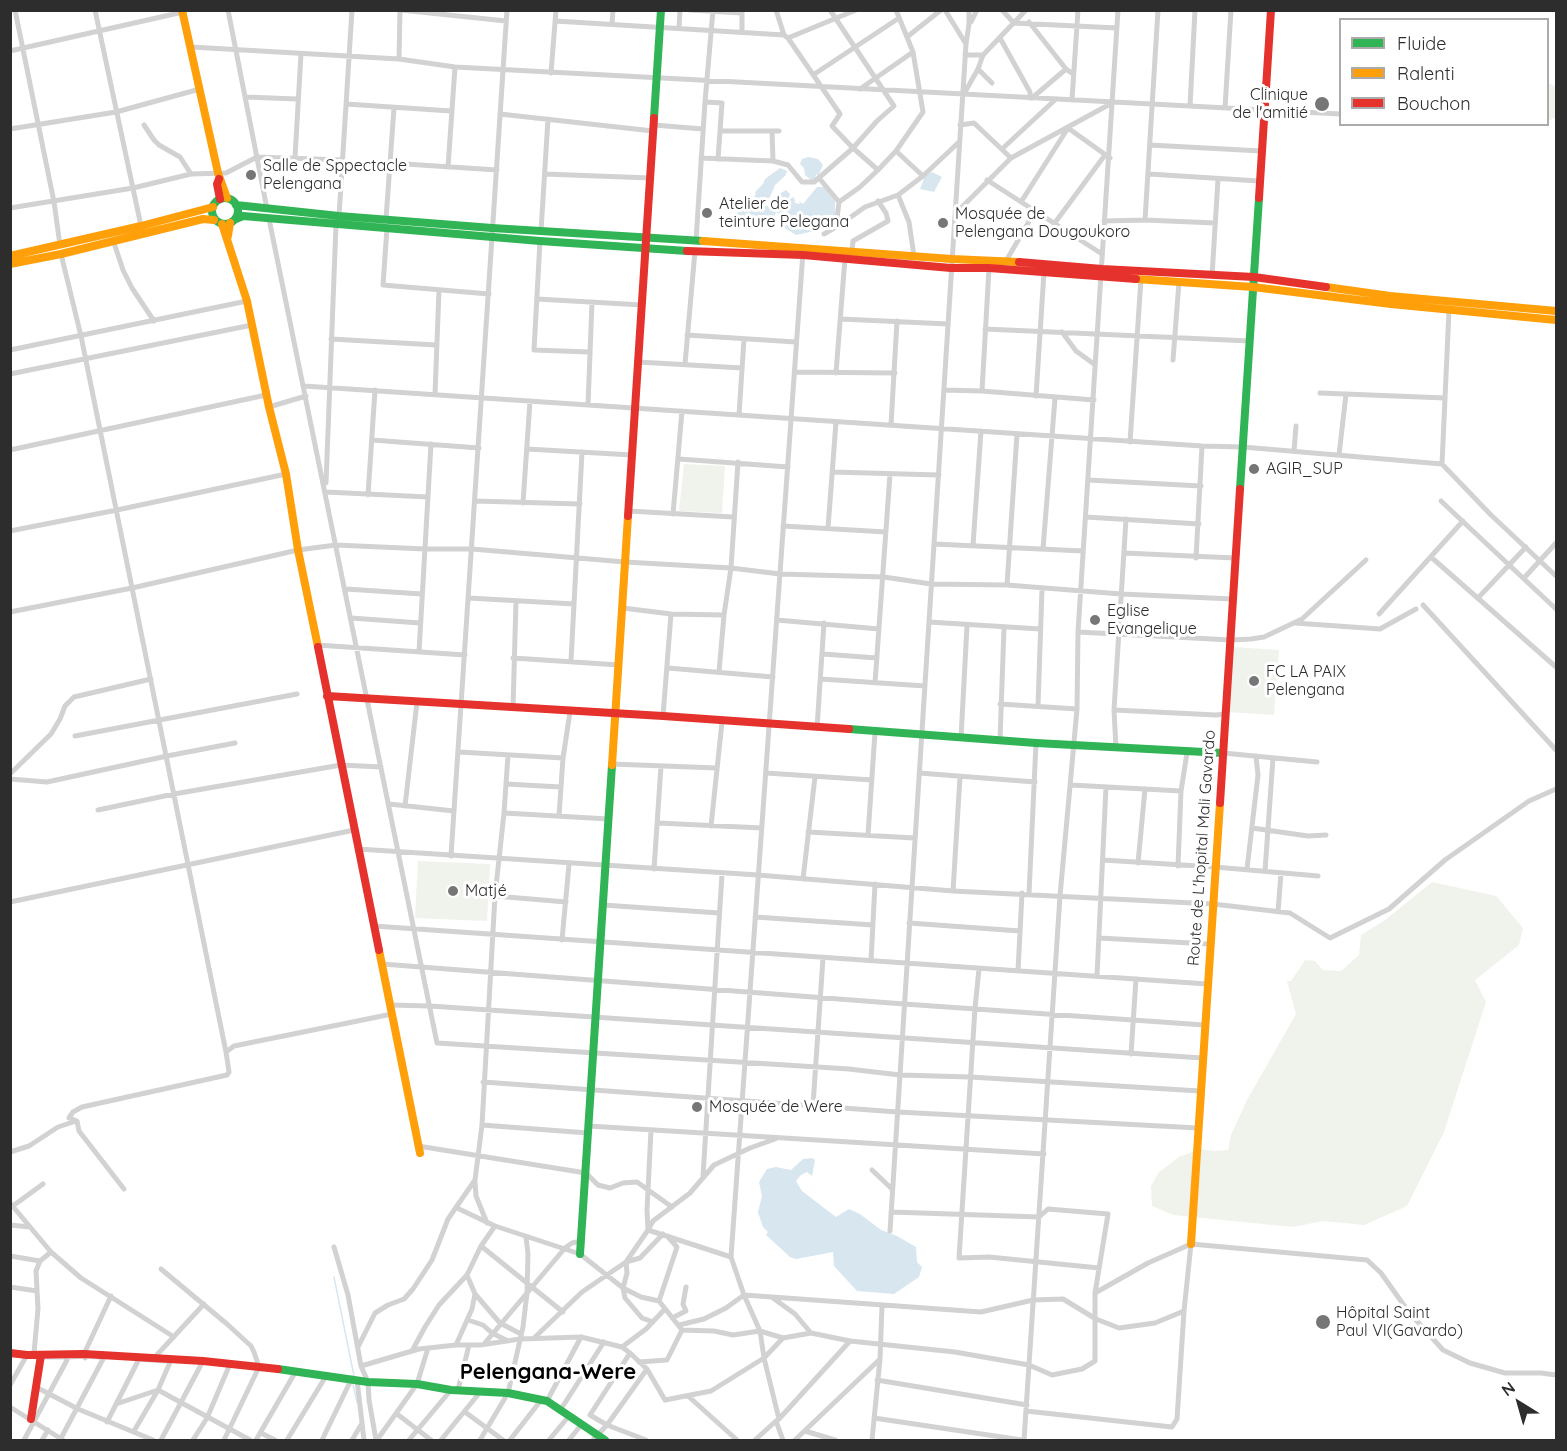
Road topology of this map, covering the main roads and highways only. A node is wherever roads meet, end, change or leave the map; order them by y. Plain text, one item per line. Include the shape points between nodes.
1 (661, 10) edge
2 (1271, 10) edge
3 (183, 11) edge
4 (224, 199) junction
5 (236, 205) junction
6 (213, 207) junction
7 (268, 214) junction
8 (226, 221) junction
9 (387, 223) junction
10 (647, 238) junction
11 (646, 248) junction
12 (803, 251) junction
13 (10, 256) edge
14 (10, 264) edge
15 (1102, 273) junction
16 (1254, 277) junction
17 (1253, 287) junction
18 (1557, 311) edge
19 (1557, 320) edge
20 (327, 696) junction
21 (616, 713) junction
22 (1223, 753) junction
23 (419, 1149) road end
24 (1191, 1244) road end
25 (580, 1254) road end
26 (10, 1353) edge
27 (34, 1354) junction
28 (33, 1420) road end
29 (595, 1438) edge
30 (605, 1440) edge

1 - 10 main road
2 - 16 main road, Route de L'hopital Mali Gavardo
3 - 4 main road
4 - 5 main road
4 - 6 main road
5 - 7 main road
5 - 8 main road via 238,214
6 - 8 main road
6 - 13 main road
7 - 8 main road
7 - 9 main road
8 - 14 main road via 203,219
8 - 20 main road via 285,474
9 - 10 main road
9 - 11 main road via 492,237
10 - 11 main road
10 - 12 main road
11 - 12 main road
11 - 21 main road
12 - 15 main road via 1006,261
12 - 15 main road via 951,268
15 - 16 main road
15 - 17 main road
16 - 17 main road, Route de L'hopital Mali Gavardo
16 - 18 main road via 1390,296
17 - 19 main road
17 - 22 main road, Route de L'hopital Mali Gavardo
20 - 21 main road
20 - 23 main road
21 - 22 main road
21 - 25 main road
22 - 24 main road, Route de L'hopital Mali Gavardo
26 - 27 main road
27 - 28 main road
27 - 29 main road via 203,1361 368,1382 508,1393 545,1400
29 - 30 main road

